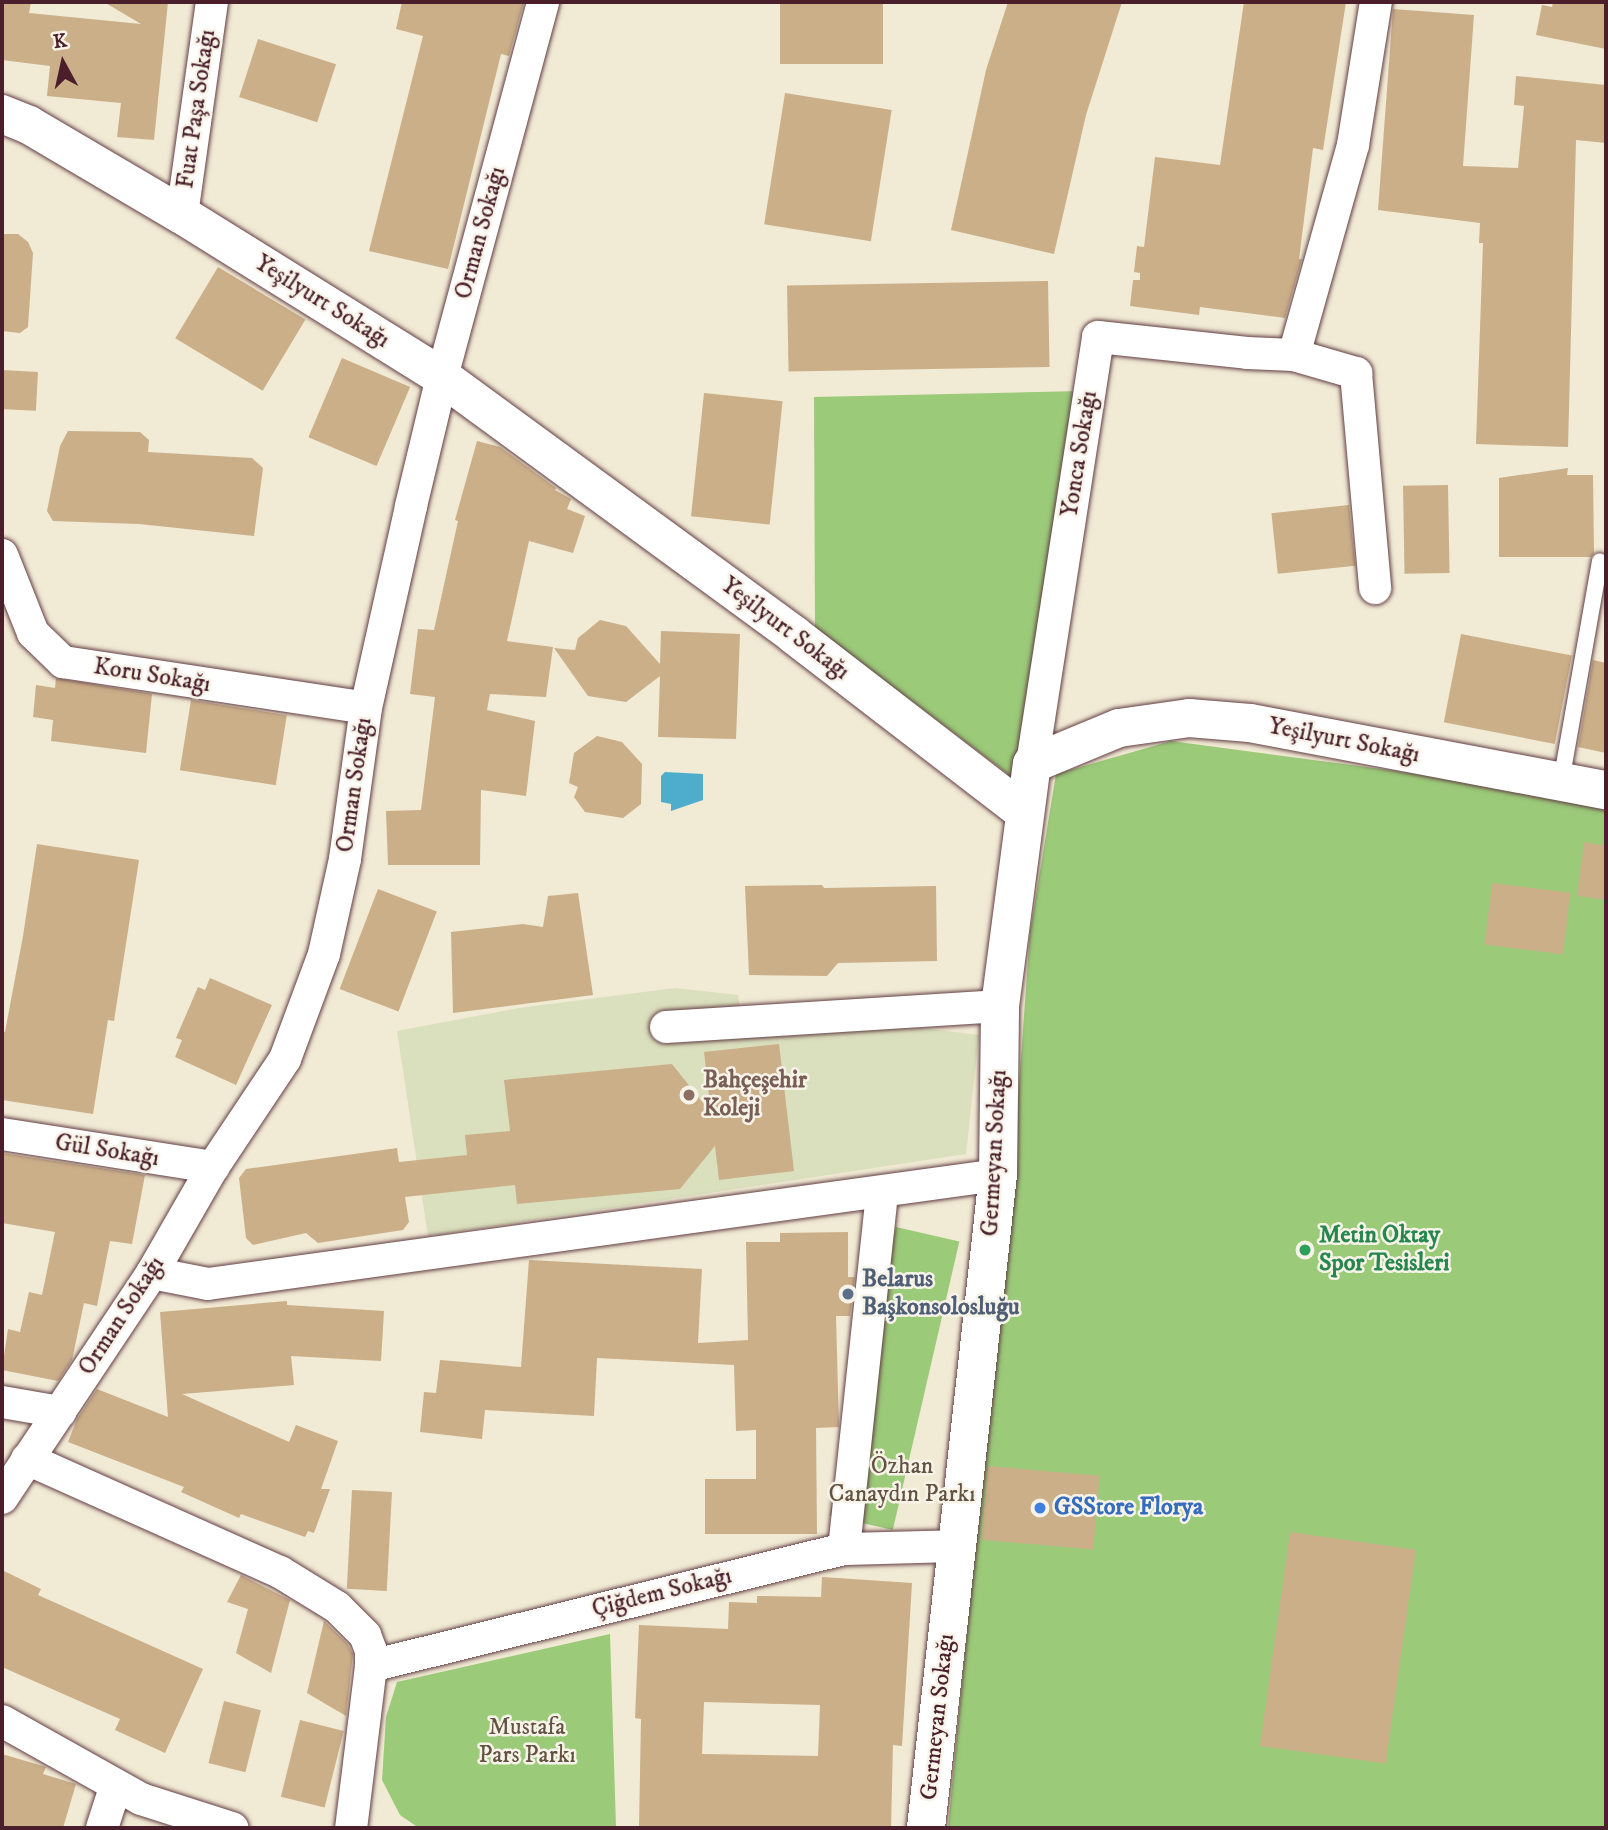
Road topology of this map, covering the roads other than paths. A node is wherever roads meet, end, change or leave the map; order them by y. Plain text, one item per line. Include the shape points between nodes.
1 (212, 2) edge
2 (543, 2) edge
3 (1376, 2) edge
4 (2, 114) edge
5 (182, 215) junction
6 (1294, 355) junction
7 (442, 377) junction
8 (2, 555) edge
9 (1600, 561) dead end
10 (1375, 588) dead end
11 (366, 708) junction
12 (1032, 764) junction
13 (1561, 782) junction
14 (1606, 790) edge
15 (1024, 812) junction
16 (1000, 1006) junction
17 (666, 1027) dead end
18 (2, 1134) edge
19 (213, 1167) junction
20 (998, 1175) junction
21 (882, 1193) junction
22 (152, 1273) junction
23 (2, 1402) edge
24 (60, 1412) junction
25 (27, 1459) junction
26 (2, 1498) edge
27 (957, 1546) junction
28 (844, 1549) junction
29 (371, 1666) junction
30 (2, 1721) edge
31 (116, 1785) junction
32 (102, 1828) edge
33 (232, 1828) edge
34 (351, 1828) edge
35 (926, 1828) edge

1 - 5 street, Fuat Paşa Sokağı
2 - 7 street, Orman Sokağı
3 - 6 street via 1353,145
4 - 5 main road, Yeşilyurt Sokağı via 29,125
5 - 7 main road, Yeşilyurt Sokağı
6 - 10 street, Yonca Sokağı via 1356,373
6 - 12 street, Yonca Sokağı via 1098,337
7 - 11 street, Orman Sokağı
7 - 15 main road, Yeşilyurt Sokağı via 794,635
8 - 11 street, Koru Sokağı via 33,633 62,662
9 - 13 lane
11 - 19 street, Orman Sokağı via 345,859 324,954 285,1059
12 - 13 main road, Yeşilyurt Sokağı via 1119,728 1189,718 1250,723
12 - 15 main road
13 - 14 main road, Yeşilyurt Sokağı
15 - 16 main road, Germeyan Sokağı
16 - 17 street
16 - 20 main road, Germeyan Sokağı
18 - 19 street, Gül Sokağı
19 - 22 street, Orman Sokağı
20 - 21 street
20 - 27 main road, Germeyan Sokağı
21 - 22 street via 208,1284
21 - 28 street
22 - 24 street, Orman Sokağı
23 - 24 street
24 - 25 street, Orman Sokağı
25 - 26 street, Orman Sokağı
25 - 29 street via 280,1572 337,1607 365,1635
27 - 28 street, Çiğdem Sokağı
27 - 35 main road, Germeyan Sokağı
28 - 29 street, Çiğdem Sokağı
29 - 34 street
30 - 31 street
31 - 32 street
31 - 33 street via 141,1799

